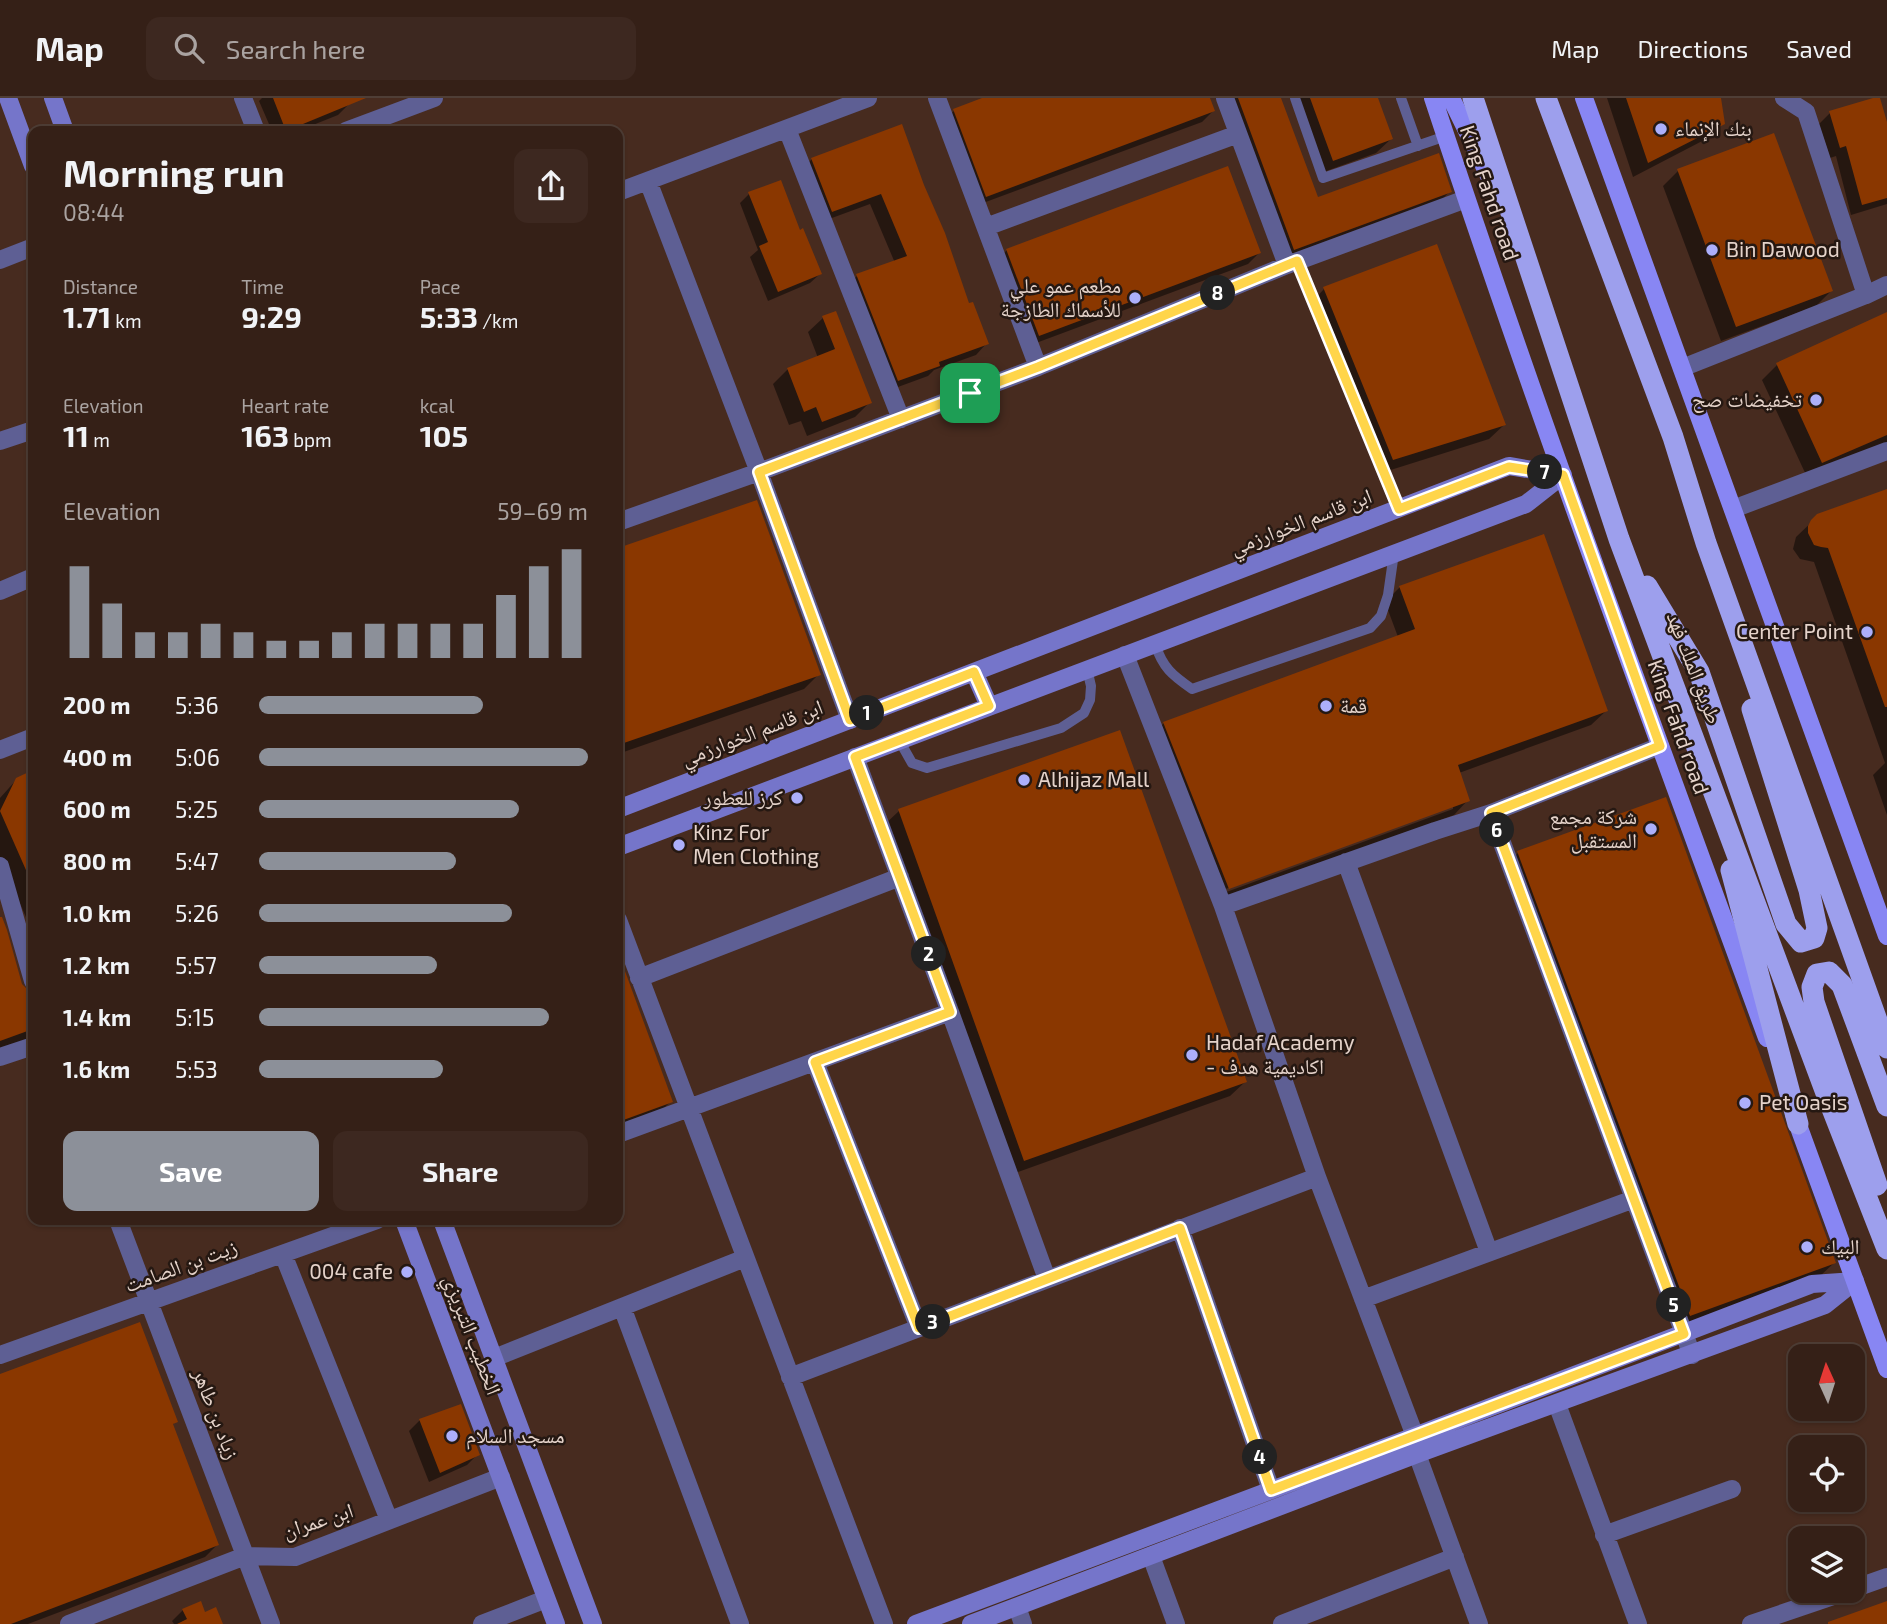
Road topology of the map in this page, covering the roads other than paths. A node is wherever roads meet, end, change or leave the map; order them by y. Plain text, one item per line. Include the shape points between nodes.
1 (8, 98) edge
2 (52, 98) edge
3 (243, 98) edge
4 (434, 98) edge
5 (937, 98) edge
6 (1225, 98) edge
7 (1295, 98) edge
8 (1401, 98) edge
9 (1433, 98) edge
10 (1451, 98) edge
11 (1473, 98) edge
12 (1546, 98) edge
13 (1584, 98) edge
14 (1784, 98) edge
15 (864, 99) edge
16 (1811, 105) edge
17 (389, 106) edge
18 (63, 126) edge
19 (254, 126) edge
20 (355, 126) edge
21 (787, 128) junction
22 (1238, 134) junction
23 (1446, 136) junction
24 (1418, 146) junction
25 (28, 152) edge
26 (648, 181) junction
27 (623, 190) edge
28 (1466, 199) junction
29 (986, 228) junction
30 (28, 249) edge
31 (1524, 253) junction
32 (0, 260) edge
33 (1292, 263) junction
34 (1887, 285) edge
35 (1866, 295) junction
36 (1038, 367) junction
37 (1682, 368) junction
38 (901, 419) junction
39 (28, 432) edge
40 (0, 441) edge
41 (1887, 451) edge
42 (759, 472) junction
43 (1563, 475) junction
44 (1399, 509) junction
45 (1733, 509) junction
46 (623, 520) edge
47 (1619, 539) junction
48 (1706, 543) junction
49 (1394, 553) junction
50 (28, 579) edge
51 (0, 591) edge
52 (1155, 643) junction
53 (1125, 655) junction
54 (1087, 669) junction
55 (974, 672) junction
56 (989, 706) junction
57 (850, 720) junction
58 (28, 739) edge
59 (899, 740) junction
60 (1660, 746) junction
61 (0, 750) edge
62 (1699, 753) junction
63 (855, 757) junction
64 (623, 807) edge
65 (1491, 813) junction
66 (623, 845) edge
67 (1346, 862) junction
68 (0, 866) edge
69 (900, 877) junction
70 (1223, 906) junction
71 (623, 934) edge
72 (1887, 936) edge
73 (28, 964) edge
74 (639, 978) junction
75 (950, 1012) junction
76 (28, 1048) edge
77 (1887, 1048) edge
78 (0, 1057) edge
79 (815, 1062) junction
80 (1887, 1106) edge
81 (689, 1108) junction
82 (1798, 1125) junction
83 (623, 1132) edge
84 (1317, 1177) junction
85 (1634, 1199) junction
86 (1887, 1216) edge
87 (120, 1225) edge
88 (363, 1225) edge
89 (406, 1225) edge
90 (444, 1225) edge
91 (1180, 1228) junction
92 (1887, 1249) edge
93 (1489, 1252) junction
94 (283, 1254) junction
95 (745, 1258) junction
96 (1047, 1279) junction
97 (1855, 1281) junction
98 (1363, 1299) junction
99 (149, 1302) junction
100 (622, 1307) junction
101 (919, 1328) junction
102 (1684, 1334) junction
103 (0, 1355) edge
104 (1692, 1355) junction
105 (494, 1358) junction
106 (1887, 1369) edge
107 (790, 1377) junction
108 (1557, 1404) junction
109 (1416, 1445) junction
110 (501, 1477) junction
111 (1732, 1489) dead end
112 (1271, 1490) junction
113 (389, 1520) junction
114 (1604, 1535) junction
115 (246, 1556) junction
116 (1151, 1556) junction
117 (1455, 1557) junction
118 (1887, 1577) edge
119 (1865, 1585) edge
120 (546, 1598) junction
121 (1818, 1603) edge
122 (1017, 1607) junction
123 (1779, 1619) edge
124 (69, 1624) edge
125 (271, 1624) edge
126 (482, 1624) edge
127 (556, 1624) edge
128 (593, 1624) edge
129 (740, 1624) edge
130 (884, 1624) edge
131 (916, 1624) edge
132 (971, 1624) edge
133 (1023, 1624) edge
134 (1177, 1624) edge
135 (1282, 1624) edge
136 (1479, 1624) edge
137 (1638, 1624) edge
138 (1751, 1624) edge

1 - 25 street
2 - 18 street
3 - 19 street
4 - 17 street
5 - 29 street
6 - 22 street
7 - 24 lane via 1323,178
8 - 24 lane
9 - 23 main road, King Fahd road
10 - 31 main road
11 - 31 highway, طريق الملك فهد
12 - 48 highway via 1673,437
13 - 37 main road
14 - 16 street
15 - 21 street
16 - 35 street
17 - 20 street
21 - 26 street
21 - 38 street
22 - 29 street
22 - 33 street
23 - 24 lane
23 - 28 main road, King Fahd road
26 - 27 street
26 - 42 street
28 - 33 street
28 - 43 main road, King Fahd road
29 - 36 street
30 - 32 street
31 - 47 highway, طريق الملك فهد
33 - 36 street
33 - 44 lane
34 - 35 street
35 - 37 street
36 - 38 street
37 - 45 main road
38 - 42 street
39 - 40 street
41 - 45 street
42 - 46 street
42 - 57 street
43 - 44 street, ابن قاسم الخوارزمي via 1509,467
43 - 49 street via 1526,503
43 - 60 main road, King Fahd road
44 - 55 street, ابن قاسم الخوارزمي
45 - 72 main road
47 - 48 highway via 1699,672 1786,924 1801,942 1814,938 1817,928 1809,890 1755,721
47 - 62 highway, طريق الملك فهد
48 - 77 highway
49 - 52 street
49 - 52 lane via 1381,616 1370,628 1192,689 1171,675
50 - 51 street
52 - 53 street
53 - 54 street
53 - 70 street
54 - 56 street
54 - 59 lane via 1090,700 1084,713 1061,728 927,768 912,762
55 - 56 street
55 - 57 street, ابن قاسم الخوارزمي
56 - 59 street
57 - 64 street, ابن قاسم الخوارزمي
58 - 61 street
59 - 63 street
60 - 65 street
60 - 82 main road, King Fahd road
62 - 82 highway
62 - 92 highway, طريق الملك فهد
63 - 66 street
63 - 69 street
65 - 67 street
65 - 85 street
67 - 70 street
67 - 93 street
68 - 73 street
69 - 74 street
69 - 75 street
70 - 84 street
71 - 74 street
74 - 81 street
75 - 79 street
75 - 96 street
76 - 78 street
79 - 81 street
79 - 101 street
80 - 86 highway via 1842,985 1829,972 1818,974 1812,987 1814,1002
81 - 83 street
81 - 95 street
82 - 97 main road, King Fahd road
84 - 91 street
84 - 98 street
85 - 93 street
85 - 102 street
87 - 99 street, زياد بن طاهر
88 - 94 street, زيت بن الصامت
89 - 110 street, الخطيب التبريزي
90 - 105 street, الخطيب التبريزي
91 - 96 street
91 - 112 street
93 - 98 street
94 - 99 street, زيت بن الصامت
94 - 113 street
95 - 100 street
95 - 107 street
96 - 101 street
97 - 102 street via 1812,1284
97 - 104 street via 1825,1306
97 - 106 main road, King Fahd road
98 - 109 street
99 - 103 street, زيت بن الصامت
99 - 115 street, زياد بن طاهر
100 - 105 street
100 - 129 street
101 - 107 street
102 - 104 street
102 - 109 street
104 - 108 street
105 - 128 street, الخطيب التبريزي
107 - 130 street
108 - 109 street
108 - 114 street
109 - 112 street
109 - 116 street
109 - 117 street
110 - 113 street, ابن عمران
110 - 120 street, الخطيب التبريزي
111 - 114 street
112 - 131 street
113 - 115 street, ابن عمران via 295,1557
114 - 137 street
115 - 124 street, ابن عمران
115 - 125 street, زياد بن طاهر
116 - 122 street
116 - 134 street
117 - 135 street
117 - 136 street
118 - 119 street
120 - 126 street
120 - 127 street, الخطيب التبريزي
121 - 123 street
122 - 132 street
122 - 133 street
123 - 138 street

